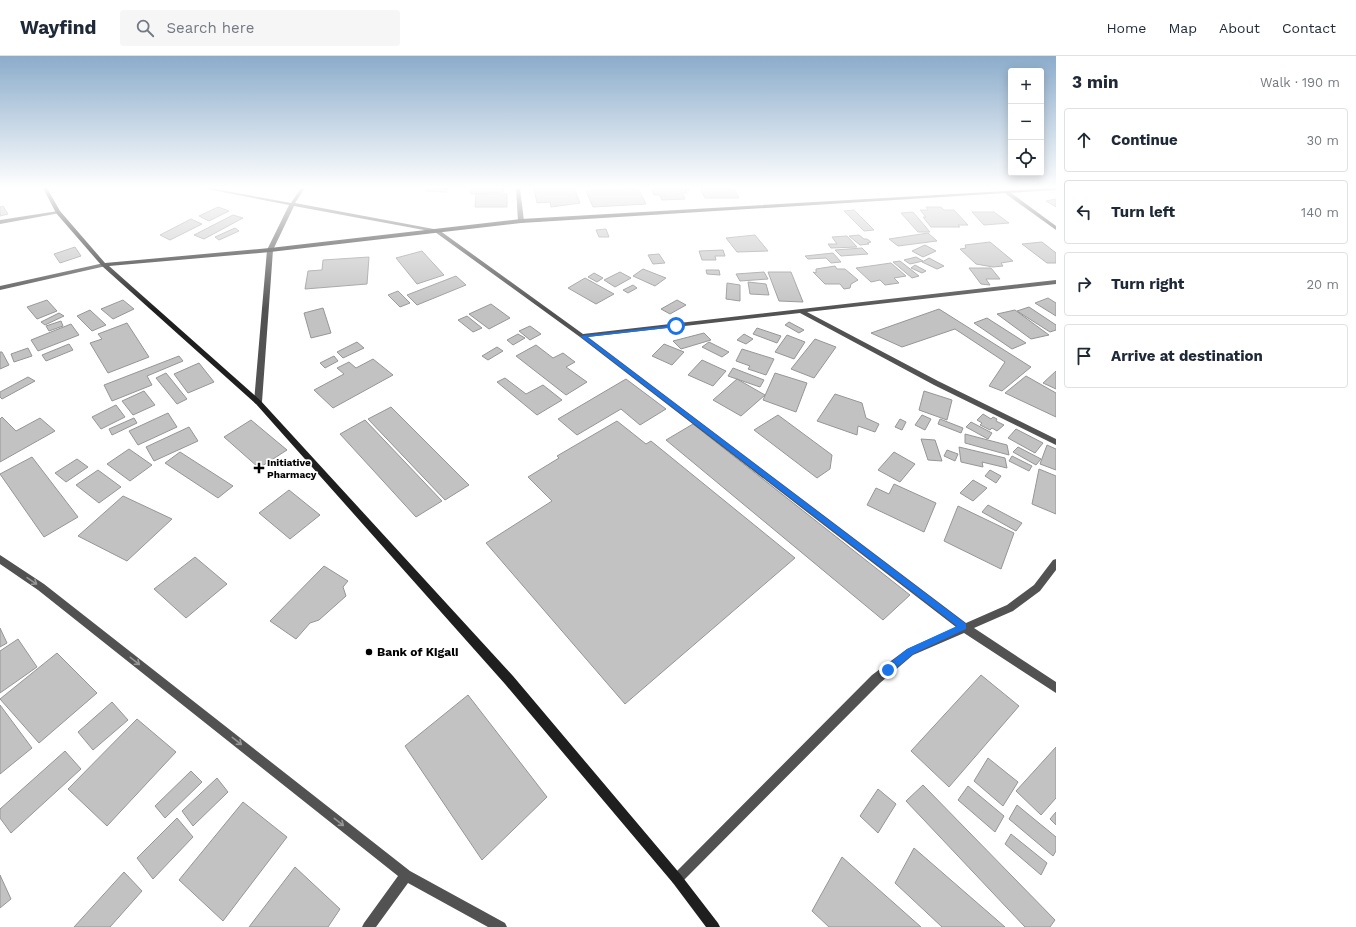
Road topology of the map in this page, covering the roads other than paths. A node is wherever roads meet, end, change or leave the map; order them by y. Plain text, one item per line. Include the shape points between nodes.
1 (72, 229) edge
2 (280, 229) edge
3 (424, 229) edge
4 (457, 229) edge
5 (437, 231) junction
6 (270, 250) junction
7 (104, 265) junction
8 (1056, 282) edge
9 (0, 288) edge
10 (802, 312) junction
11 (582, 336) junction
12 (258, 402) junction
13 (1056, 442) edge
14 (0, 559) edge
15 (1056, 563) edge
16 (964, 627) junction
17 (1056, 688) edge
18 (406, 875) junction
19 (677, 880) junction
20 (368, 927) edge
21 (501, 927) edge
22 (714, 927) edge

1 - 7 street
2 - 6 street
3 - 5 street
4 - 5 street
5 - 6 street
5 - 11 street
6 - 7 street
6 - 12 street
7 - 9 street
7 - 12 street
8 - 10 street
10 - 11 street
10 - 13 street via 936,383
11 - 16 street
12 - 19 street via 509,680
14 -> 18 street via 41,587
15 - 16 street via 1037,588 1010,608
16 - 17 street
16 - 19 street via 910,652 876,679
18 - 20 street
18 - 21 street
19 - 22 street

